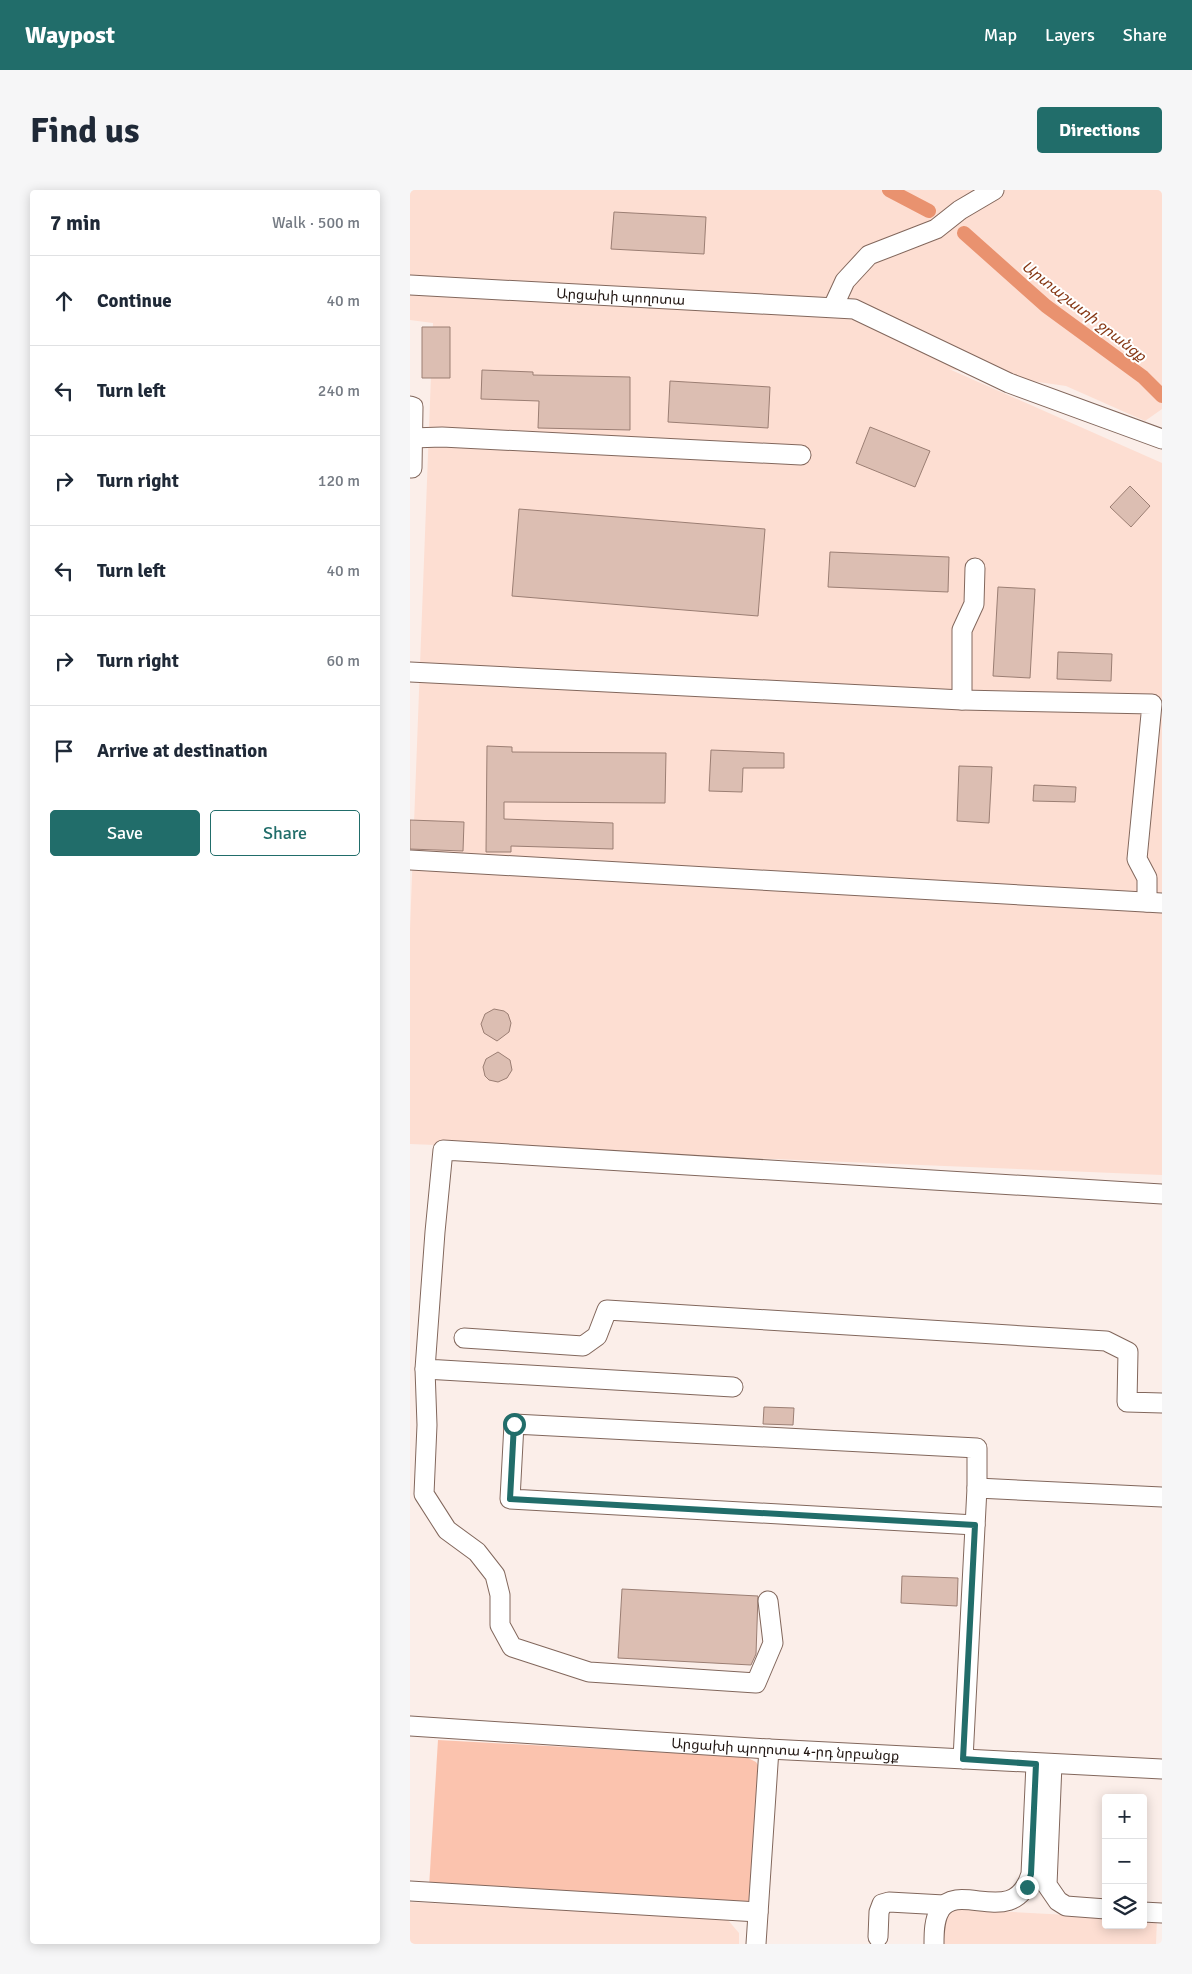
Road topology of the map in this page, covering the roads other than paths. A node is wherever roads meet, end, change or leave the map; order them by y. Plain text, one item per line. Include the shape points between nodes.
1 (994, 190) edge
2 (410, 285) edge
3 (832, 307) junction
4 (410, 406) edge
5 (412, 438) junction
6 (1162, 439) edge
7 (801, 455) dead end
8 (410, 468) edge
9 (975, 568) dead end
10 (410, 672) edge
11 (962, 700) junction
12 (1157, 705) edge
13 (410, 860) edge
14 (1155, 902) edge
15 (1162, 1194) edge
16 (464, 1338) dead end
17 (426, 1368) junction
18 (733, 1387) dead end
19 (1162, 1403) edge
20 (977, 1488) junction
21 (1162, 1497) edge
22 (975, 1525) junction
23 (768, 1601) dead end
24 (410, 1726) edge
25 (769, 1749) junction
26 (963, 1759) junction
27 (1044, 1764) junction
28 (1162, 1769) edge
29 (410, 1892) edge
30 (944, 1905) junction
31 (1102, 1910) edge
32 (758, 1912) junction
33 (1147, 1912) edge
34 (1162, 1913) edge
35 (878, 1937) dead end
36 (756, 1944) edge
37 (934, 1944) edge

1 - 3 street via 936,229 869,255 845,281
2 - 3 street, Արցախի պողոտա
3 - 6 street, Արցախի պողոտա via 854,308 1010,383
4 - 5 street via 413,407
5 - 7 street
5 - 8 street
9 - 11 street via 974,604 962,630
10 - 11 street
11 - 12 street
12 - 14 street via 1137,859
13 - 14 street
15 - 17 street via 443,1150
16 - 19 street via 582,1346 597,1336 607,1310 1106,1341 1128,1352 1126,1402
17 - 18 street
17 - 23 street via 424,1494 447,1530 477,1552 495,1575 500,1595 500,1625 512,1647 589,1672 756,1683 773,1643
20 - 21 street
20 - 22 street
20 - 22 street via 977,1448 514,1424 510,1499
22 - 26 street
24 - 25 street, Արցախի պողոտա 4-րդ նրբանցք
25 - 26 street, Արցախի պողոտա 4-րդ նրբանցք
25 - 32 street
26 - 27 street, Արցախի պողոտա 4-րդ նրբանցք
27 - 28 street, Արցախի պողոտա 4-րդ նրբանցք
27 - 30 street via 1027,1887 1008,1902 957,1900
27 - 31 street via 1047,1884 1058,1901 1066,1906
29 - 32 street
30 - 35 street via 882,1904
30 - 37 street via 935,1924
32 - 36 street
33 - 34 street

